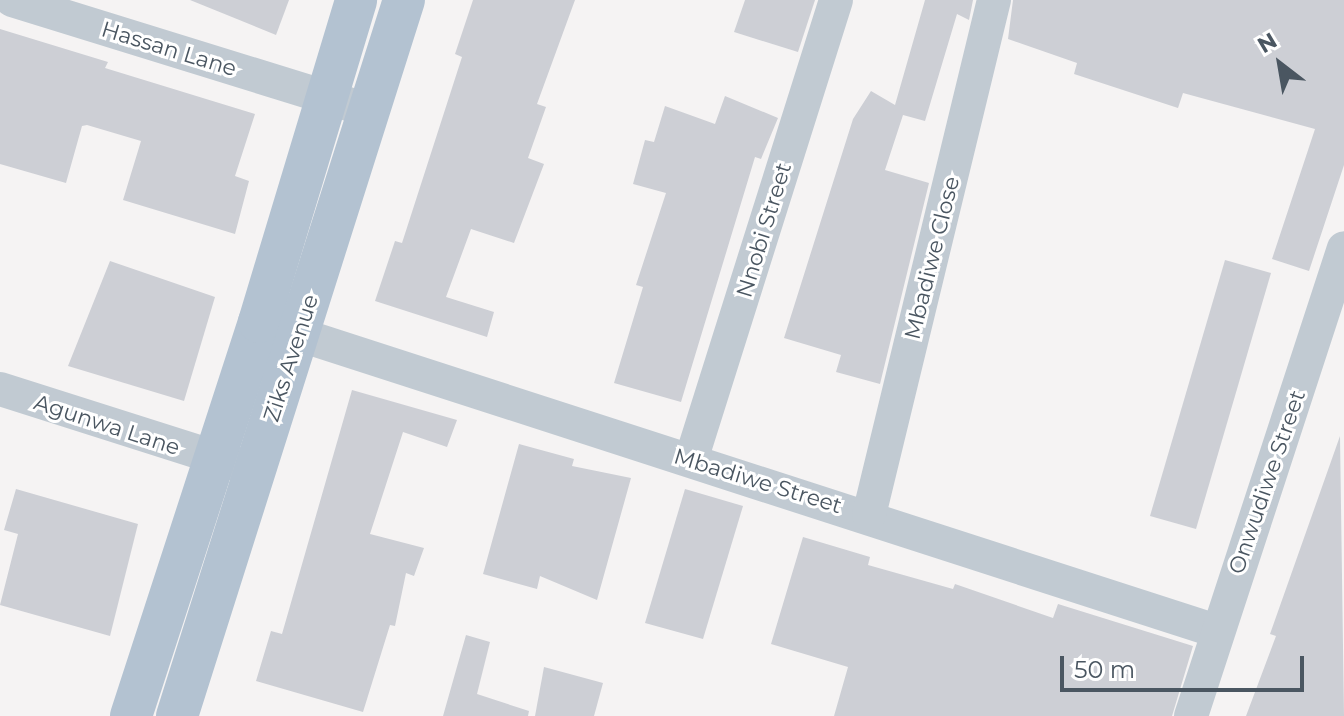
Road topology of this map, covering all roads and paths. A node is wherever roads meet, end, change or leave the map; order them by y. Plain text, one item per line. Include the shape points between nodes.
1 (12, 0) edge
2 (356, 0) edge
3 (404, 0) edge
4 (836, 0) edge
5 (994, 0) edge
6 (326, 99) junction
7 (368, 110) junction
8 (1344, 248) edge
9 (259, 322) junction
10 (1332, 328) edge
11 (300, 332) junction
12 (0, 389) edge
13 (214, 460) junction
14 (691, 460) junction
15 (255, 468) junction
16 (869, 515) junction
17 (1216, 631) junction
18 (131, 716) edge
19 (177, 716) edge
20 (1191, 716) edge

1 - 6 street, Hassan Lane
2 - 6 main road, Ziks Avenue
3 - 7 main road, Ziks Avenue
4 - 14 street, Nnobi Street
5 - 16 street, Mbadiwe Close
6 - 7 street, Hassan Lane
6 - 9 main road, Ziks Avenue
7 - 11 main road, Ziks Avenue
8 - 10 street, Onwudiwe Street
9 - 11 street, Mbadiwe Street
9 - 13 main road, Ziks Avenue
10 - 17 street, Onwudiwe Street
11 - 14 street, Mbadiwe Street
11 - 15 main road, Ziks Avenue
12 - 13 street, Agunwa Lane
13 - 15 street, Agunwa Lane
13 - 18 main road, Ziks Avenue
14 - 16 street, Mbadiwe Street
15 - 19 main road, Ziks Avenue
16 - 17 street, Mbadiwe Street
17 - 20 street, Onwudiwe Street

